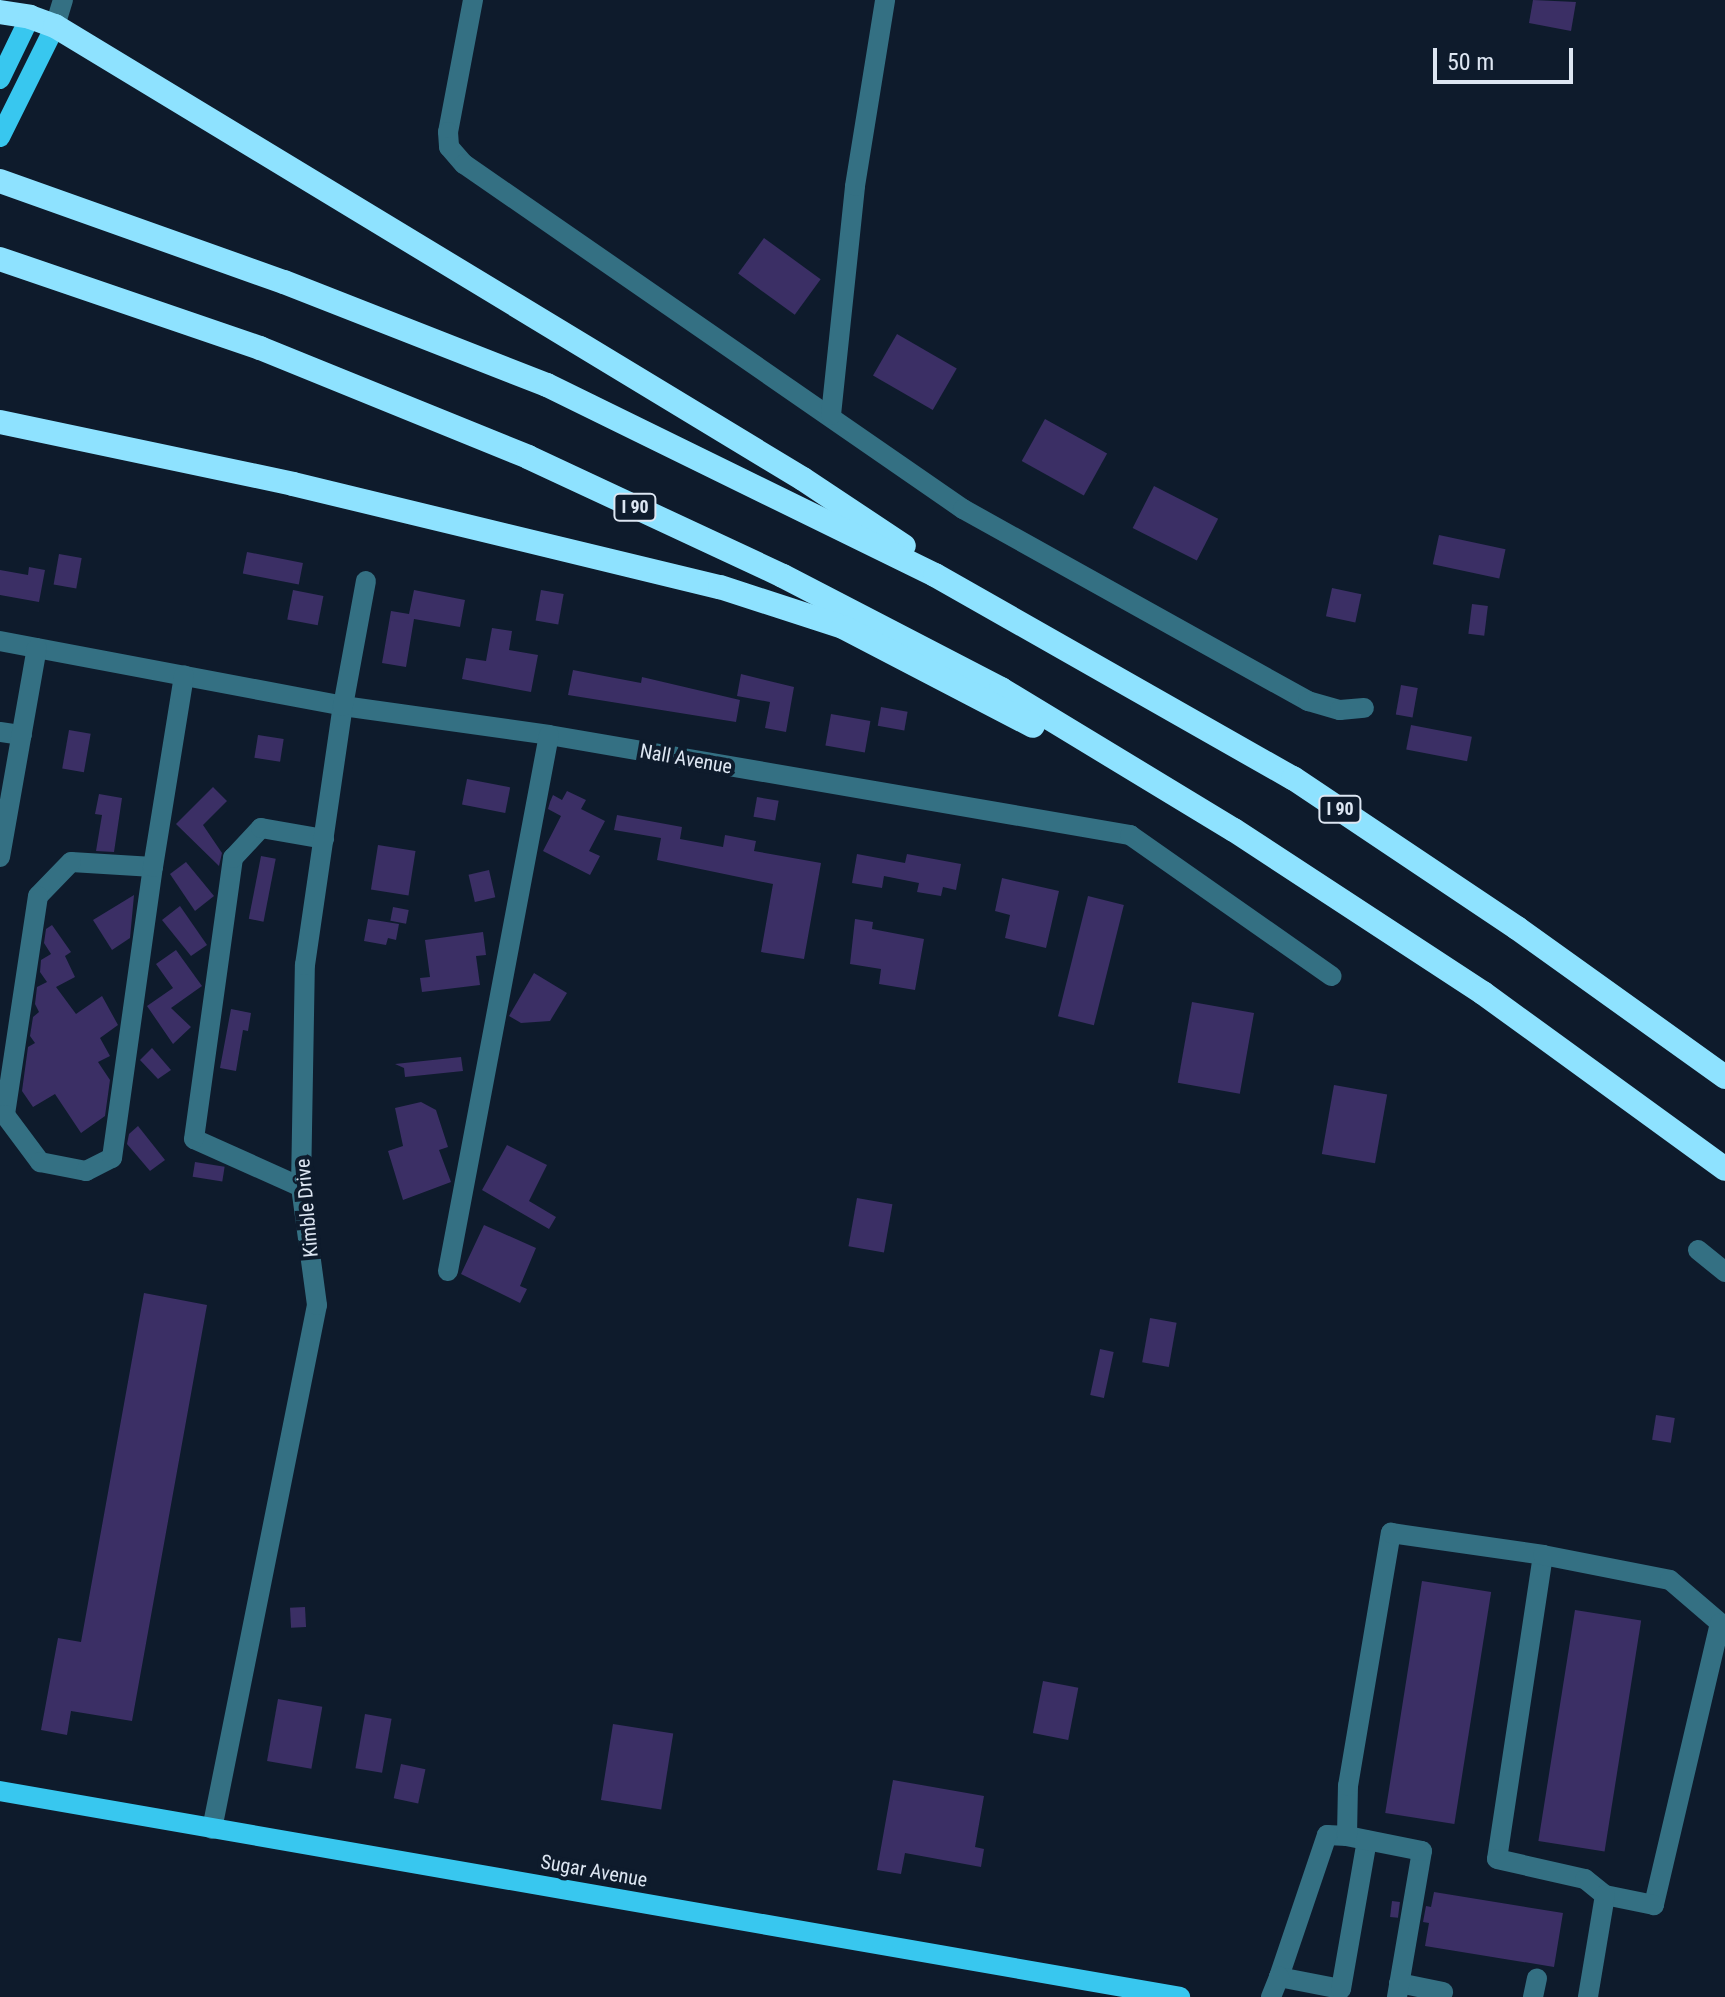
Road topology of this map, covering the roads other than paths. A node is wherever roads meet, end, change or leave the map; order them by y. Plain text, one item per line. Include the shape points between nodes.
1 (63, 0) edge
2 (473, 0) edge
3 (885, 0) edge
4 (34, 8) edge
5 (0, 12) edge
6 (55, 26) junction
7 (0, 79) edge
8 (2, 133) edge
9 (0, 181) edge
10 (0, 259) edge
11 (831, 415) junction
12 (0, 422) edge
13 (935, 575) junction
14 (366, 581) dead end
15 (0, 641) edge
16 (37, 648) junction
17 (184, 675) junction
18 (343, 706) junction
19 (1364, 708) dead end
20 (0, 732) edge
21 (22, 735) junction
22 (549, 735) junction
23 (1234, 830) junction
24 (324, 839) junction
25 (0, 857) edge
26 (153, 867) junction
27 (1331, 976) dead end
28 (1725, 1077) edge
29 (1725, 1169) edge
30 (301, 1187) junction
31 (1698, 1250) dead end
32 (448, 1271) dead end
33 (1725, 1272) edge
34 (1543, 1555) junction
35 (0, 1791) edge
36 (212, 1829) junction
37 (1357, 1838) junction
38 (1605, 1895) junction
39 (1279, 1977) junction
40 (1398, 1990) edge
41 (1443, 1992) dead end
42 (1180, 1997) edge
43 (1271, 1997) edge
44 (1588, 1997) edge

1 - 6 street
2 - 11 street via 449,147 464,164
3 - 11 street via 855,186
4 - 5 highway
4 - 6 highway
4 - 7 main road
6 - 8 main road
6 - 13 highway via 803,479 891,534
9 - 13 highway, I 90 via 284,282 547,385
10 - 23 highway, I 90 via 260,348 528,457 783,576 1001,689
11 - 19 street via 963,509 1308,701 1340,710
12 - 23 highway via 548,544 720,587 843,627
13 - 28 highway, I 90 via 1293,778 1517,928
14 - 18 street, Kimble Drive
15 - 16 street, Nall Avenue
16 - 17 street, Nall Avenue
16 - 21 street
17 - 18 street, Nall Avenue
17 - 26 street
18 - 22 street, Nall Avenue
18 - 24 street, Kimble Drive
20 - 21 street
21 - 25 street
22 - 27 street, Nall Avenue via 1130,835
22 - 32 street
23 - 29 highway, I 90 via 1483,993
24 - 30 street, Kimble Drive via 305,965
24 - 30 street via 261,828 233,858 194,1139
26 - 26 street via 112,1158 86,1171 40,1162 5,1115 38,896 71,862
30 - 36 street, Kimble Drive via 317,1305
31 - 33 street
34 - 37 street via 1391,1533 1348,1786
34 - 38 street via 1497,1859 1585,1879
34 - 38 street via 1670,1580 1720,1623 1654,1905
35 - 36 main road, Sugar Avenue
36 - 42 main road, Sugar Avenue
37 - 39 street via 1327,1835
37 - 39 street via 1341,1989
37 - 40 street via 1422,1851
38 - 44 street
39 - 43 street
40 - 41 street

